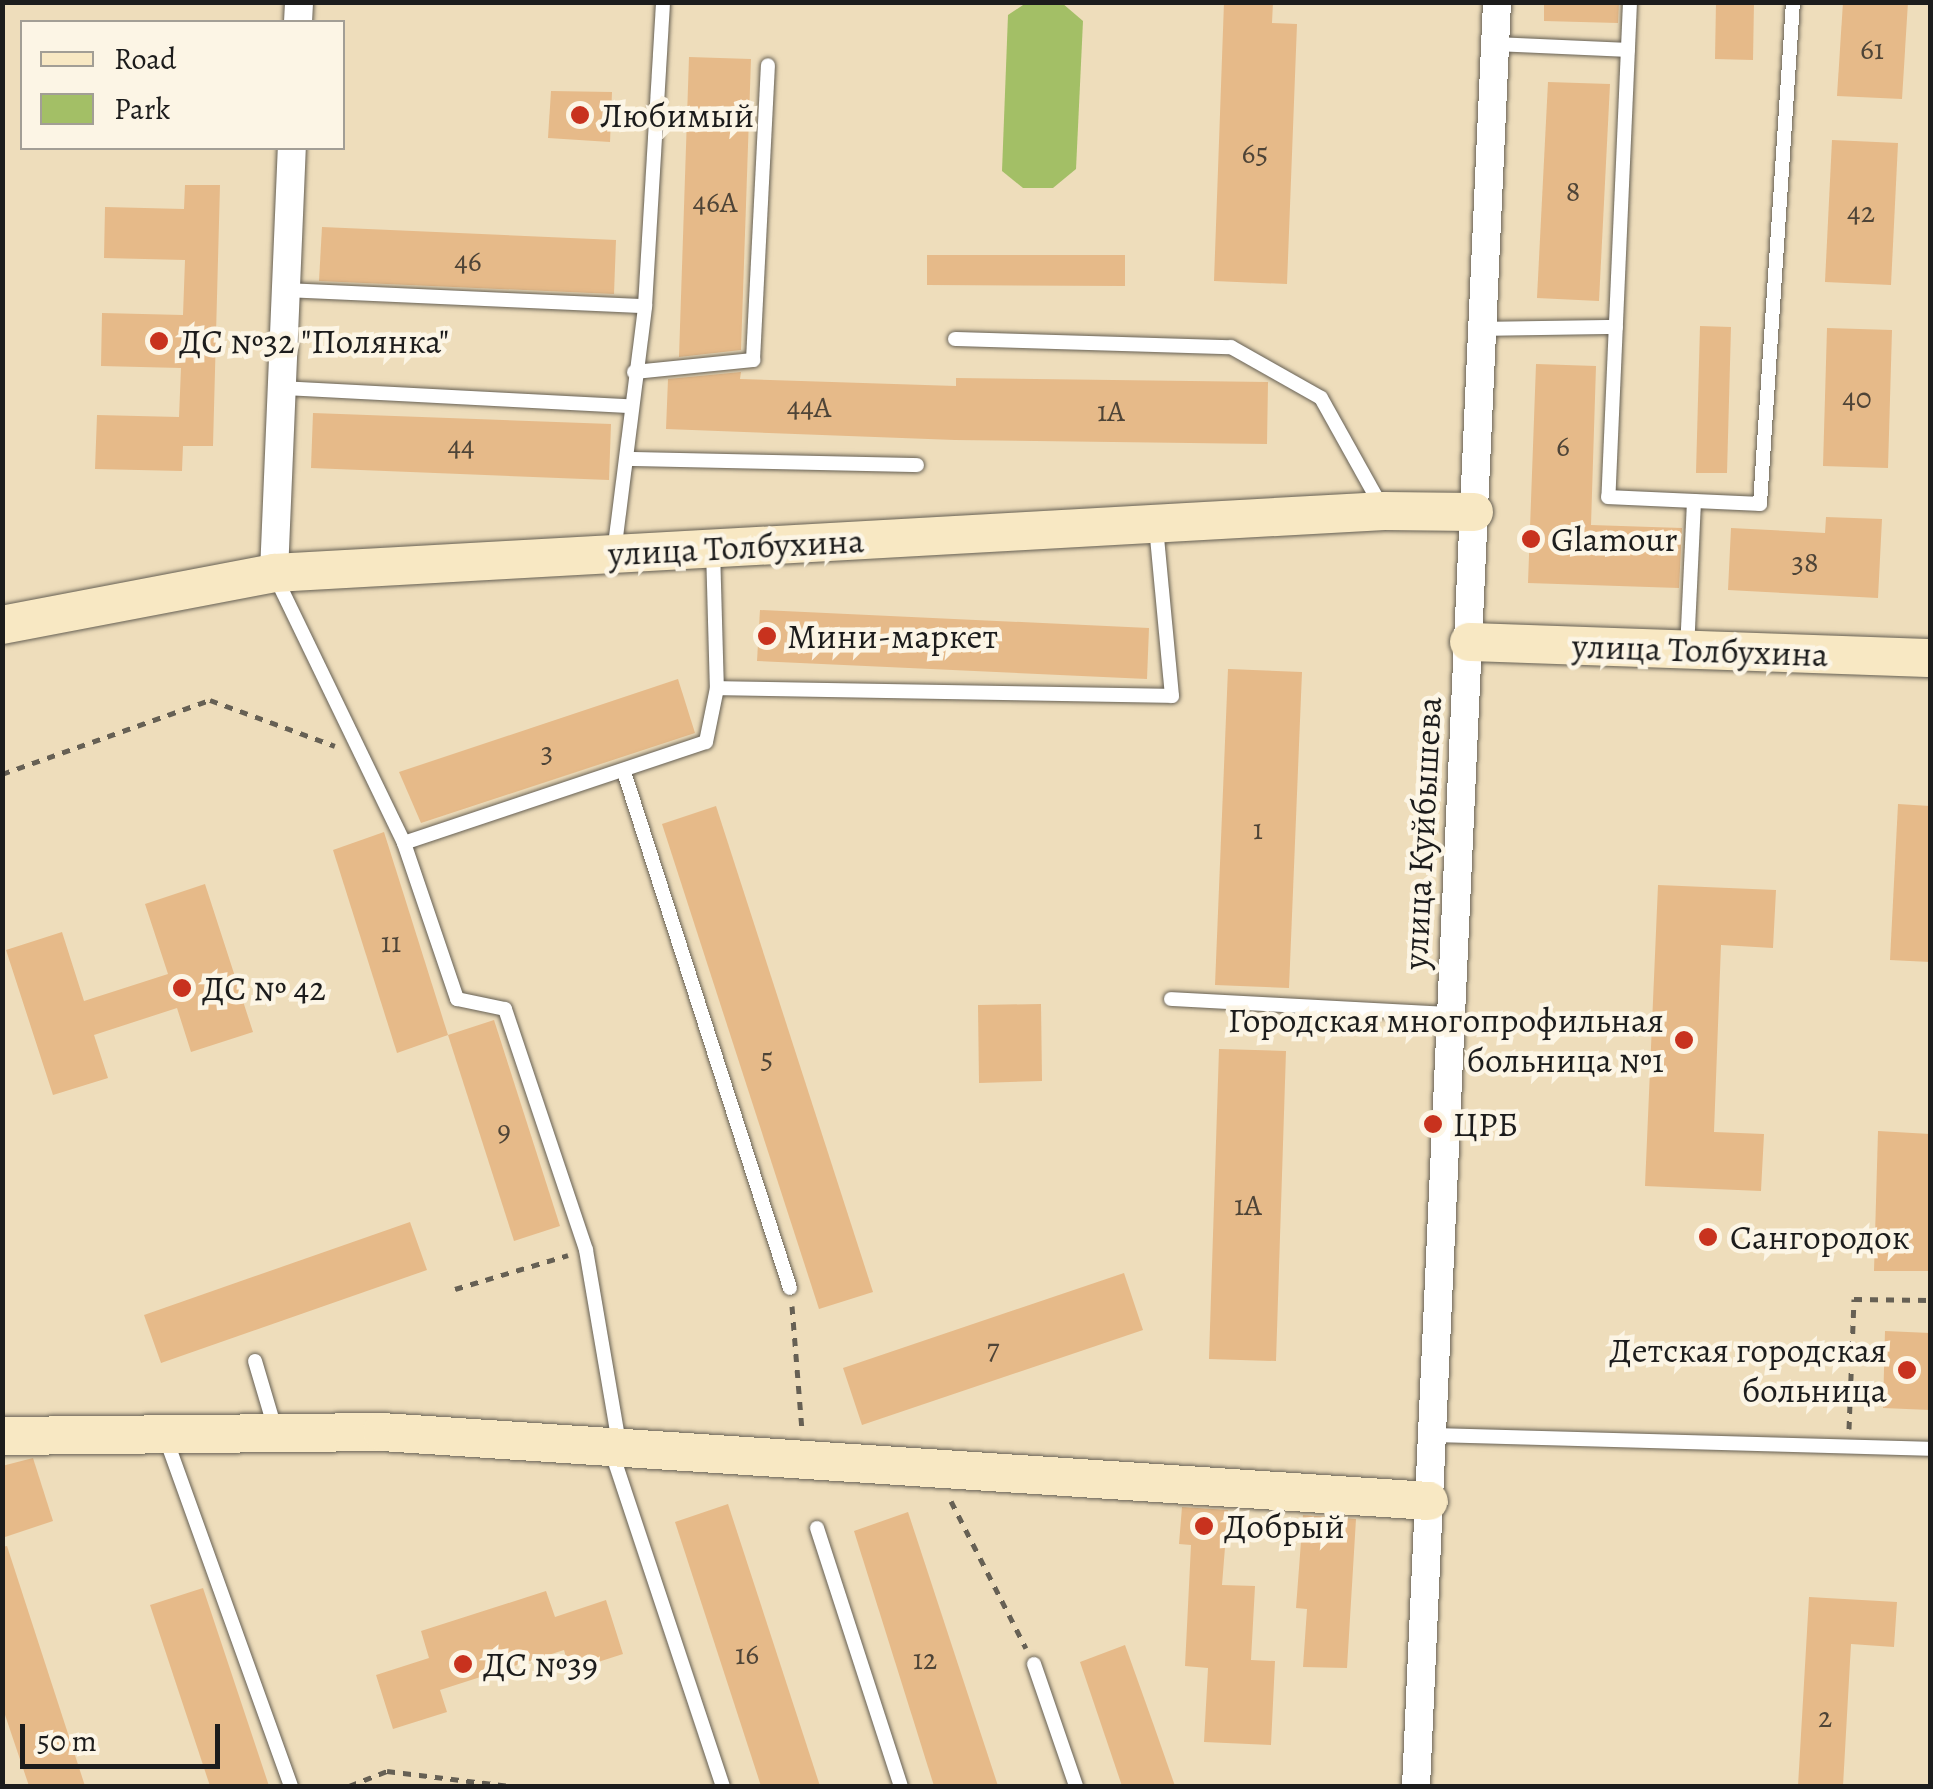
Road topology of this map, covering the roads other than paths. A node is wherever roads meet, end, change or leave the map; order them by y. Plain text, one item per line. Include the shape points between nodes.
1 (663, 2) edge
2 (1498, 2) edge
3 (1630, 2) edge
4 (1793, 2) edge
5 (1496, 44) junction
6 (1628, 50) junction
7 (768, 64) dead end
8 (292, 150) edge
9 (286, 290) junction
10 (645, 306) junction
11 (1616, 327) junction
12 (1482, 330) junction
13 (955, 339) dead end
14 (634, 372) junction
15 (282, 388) junction
16 (631, 406) junction
17 (629, 459) junction
18 (917, 465) dead end
19 (1694, 500) junction
20 (1384, 511) junction
21 (1474, 512) junction
22 (1156, 524) junction
23 (713, 548) junction
24 (614, 554) junction
25 (274, 573) junction
26 (2, 624) edge
27 (1468, 642) junction
28 (1687, 650) junction
29 (1930, 658) edge
30 (717, 688) junction
31 (624, 772) junction
32 (404, 843) junction
33 (1171, 999) dead end
34 (1452, 1014) junction
35 (790, 1288) road end
36 (255, 1361) dead end
37 (163, 1432) junction
38 (276, 1432) junction
39 (1432, 1435) junction
40 (2, 1436) edge
41 (615, 1447) junction
42 (1930, 1449) edge
43 (1429, 1501) junction
44 (817, 1528) dead end
45 (1034, 1664) road end
46 (292, 1786) edge
47 (722, 1786) edge
48 (900, 1786) edge
49 (1073, 1786) edge
50 (1416, 1786) edge

1 - 10 lane
2 - 5 street, улица Куйбышева
3 - 6 lane
4 - 19 lane via 1760,504
5 - 6 lane
5 - 12 street, улица Куйбышева
6 - 11 lane
7 - 14 lane via 754,360
8 - 9 street
9 - 10 lane
9 - 15 street
10 - 14 lane
11 - 12 lane
11 - 19 lane via 1608,497
12 - 21 street, улица Куйбышева
13 - 20 lane via 1231,347 1321,398
14 - 16 lane
15 - 16 lane
15 - 25 street
16 - 17 lane
17 - 18 lane
17 - 24 lane
19 - 28 lane
20 - 21 street, улица Толбухина
20 - 22 street, улица Толбухина
21 - 27 street, улица Куйбышева
22 - 23 street, улица Толбухина
22 - 30 lane via 1172,696
23 - 24 street, улица Толбухина
23 - 30 lane
24 - 25 street, улица Толбухина
25 - 26 street, улица Толбухина
25 - 32 lane
27 - 28 street, улица Толбухина
27 - 34 street, улица Куйбышева
28 - 29 street, улица Толбухина
30 - 31 lane via 706,742
31 - 32 lane
31 - 35 lane
32 - 41 lane via 457,998 505,1008 586,1250
33 - 34 lane
34 - 39 street, улица Куйбышева
36 - 38 lane
37 - 38 street
37 - 40 street
37 - 46 lane
38 - 41 street
39 - 42 lane
39 - 43 street, улица Куйбышева
41 - 43 street
41 - 47 lane
43 - 50 street, улица Куйбышева
44 - 48 lane
45 - 49 lane

